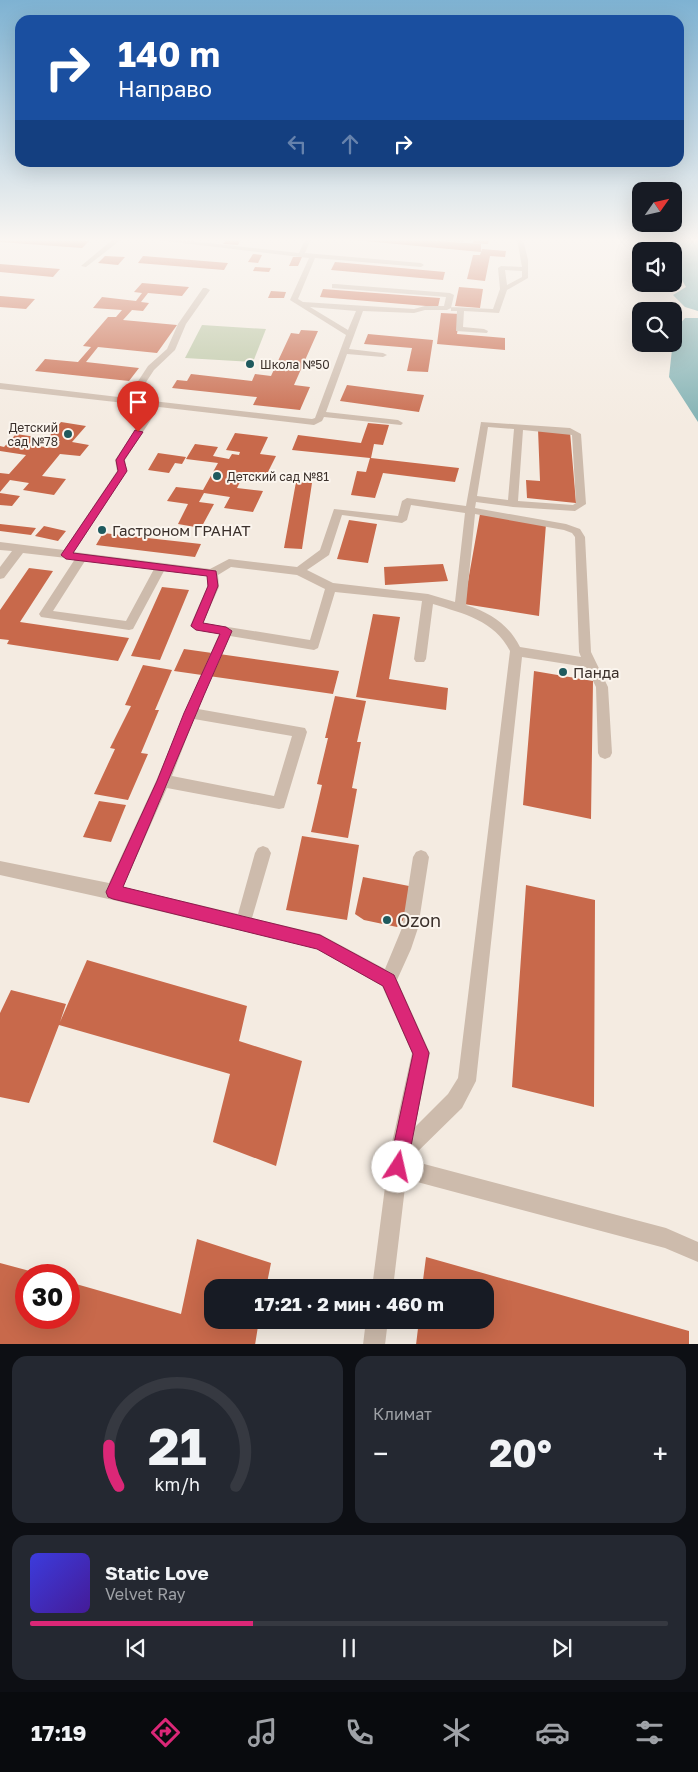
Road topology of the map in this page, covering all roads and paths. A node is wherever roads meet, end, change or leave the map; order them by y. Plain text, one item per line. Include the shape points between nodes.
1 (198, 302) edge
2 (298, 302) edge
3 (449, 302) edge
4 (499, 302) edge
5 (304, 304) junction
6 (447, 308) junction
7 (360, 309) junction
8 (461, 309) junction
9 (484, 331) dead end
10 (350, 334) junction
11 (344, 351) junction
12 (383, 355) dead end
13 (0, 386) edge
14 (129, 401) junction
15 (157, 403) junction
16 (317, 418) junction
17 (398, 423) dead end
18 (519, 427) junction
19 (471, 504) junction
20 (512, 504) junction
21 (0, 546) edge
22 (20, 549) junction
23 (66, 555) junction
24 (81, 558) junction
25 (160, 568) junction
26 (300, 571) junction
27 (212, 574) junction
28 (0, 575) edge
29 (330, 587) junction
30 (428, 598) junction
31 (460, 608) junction
32 (226, 631) junction
33 (516, 651) junction
34 (420, 659) dead end
35 (591, 663) junction
36 (190, 713) junction
37 (605, 753) dead end
38 (163, 781) junction
39 (262, 853) dead end
40 (421, 857) dead end
41 (0, 868) edge
42 (113, 892) junction
43 (243, 923) junction
44 (388, 980) junction
45 (398, 1161) junction
46 (698, 1252) edge
47 (383, 1279) edge
48 (376, 1329) edge
49 (374, 1344) edge

1 - 14 street via 182,324 171,350 151,368
2 - 5 street
3 - 6 street
4 - 8 street via 496,311
5 - 7 street
5 - 10 street
6 - 7 street via 414,311
6 - 8 street
7 - 10 street
8 - 9 street via 459,329
10 - 11 street
11 - 12 street
11 - 16 street
13 - 14 street
14 - 15 street
15 - 16 street
15 - 23 street via 120,460 122,471
16 - 17 street
18 - 19 street via 484,424
18 - 20 street
18 - 20 street via 576,434 582,504 575,508
19 - 20 street
19 - 26 street via 407,502 402,520 338,511 325,552
19 - 31 street
19 - 35 street via 576,531 580,537 585,652
21 - 22 street
22 - 23 street
22 - 28 street
23 - 24 street
24 - 25 street
24 - 25 street via 45,614 129,626
25 - 27 street
26 - 27 street via 229,563
26 - 29 street
27 - 32 street via 213,586 196,626
29 - 30 street
29 - 32 street via 314,645
30 - 31 street
30 - 34 street
31 - 33 street via 495,623 509,635
32 - 36 street
33 - 35 street
33 - 45 street via 467,1080 455,1101
35 - 37 street via 602,687
36 - 38 street
36 - 38 street via 300,732 280,803
38 - 42 street
39 - 43 street
40 - 44 street via 410,928
41 - 42 street
42 - 43 street
43 - 44 street via 320,942
44 - 45 street via 421,1053
45 - 46 street via 666,1238
45 - 47 street
48 - 49 street

